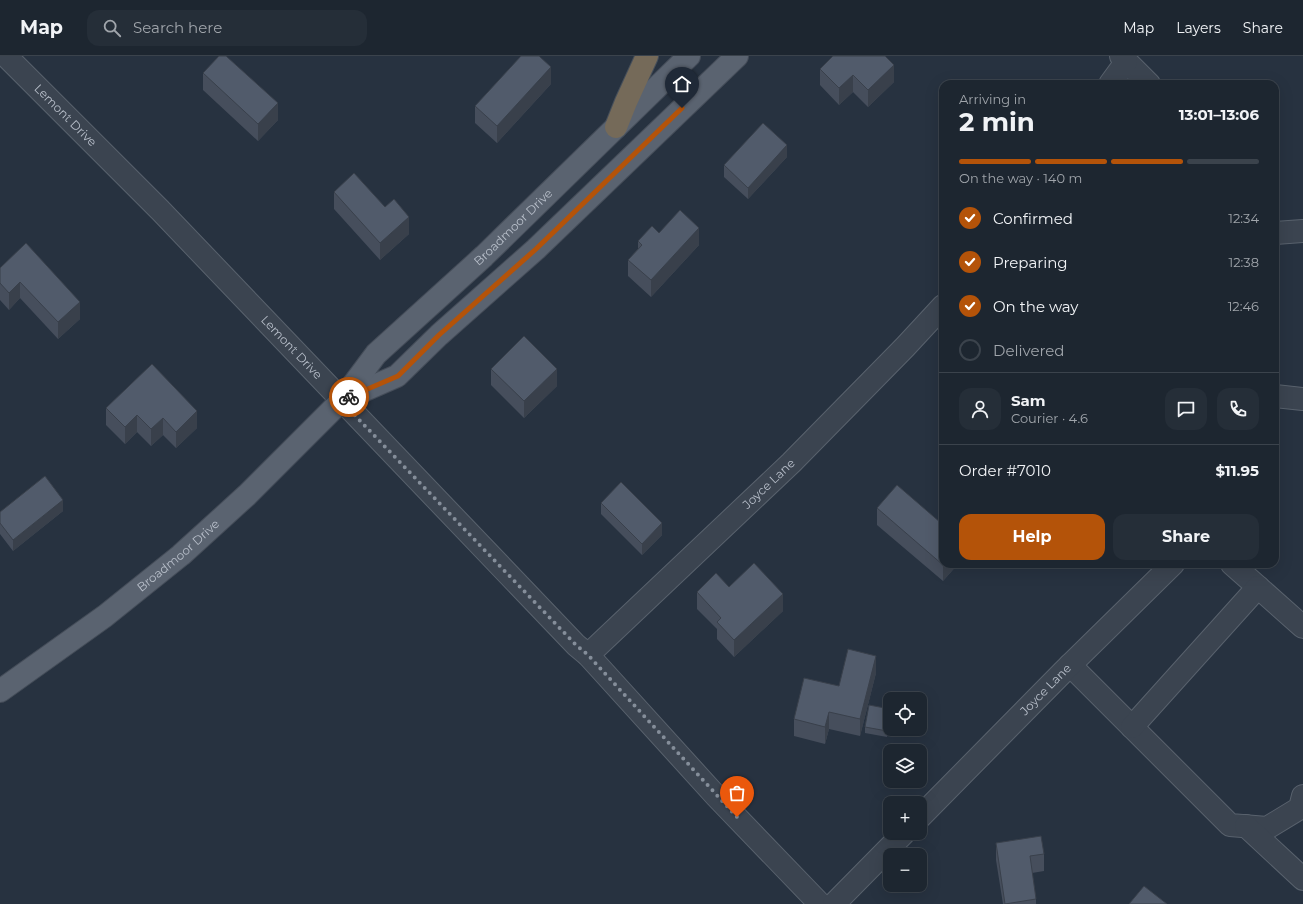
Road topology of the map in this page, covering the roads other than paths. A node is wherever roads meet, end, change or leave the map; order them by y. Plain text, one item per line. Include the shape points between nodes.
1 (6, 56) edge
2 (647, 56) edge
3 (689, 56) edge
4 (736, 56) edge
5 (1124, 59) edge
6 (1112, 80) edge
7 (1145, 80) edge
8 (616, 127) junction
9 (1303, 231) edge
10 (1279, 233) edge
11 (939, 310) edge
12 (1279, 397) edge
13 (1303, 400) edge
14 (341, 401) junction
15 (1169, 568) edge
16 (1237, 568) edge
17 (1258, 587) junction
18 (1303, 627) edge
19 (588, 655) junction
20 (1070, 665) junction
21 (0, 691) edge
22 (1132, 727) junction
23 (1303, 796) edge
24 (927, 810) edge
25 (1246, 826) junction
26 (897, 840) edge
27 (1303, 879) edge
28 (820, 904) edge
29 (834, 904) edge

1 - 14 street, Lemont Drive via 160,210
2 - 8 highway
3 - 8 main road, Broadmoor Drive
4 - 14 main road, Broadmoor Drive via 536,249 439,335 398,376
5 - 6 street
5 - 7 street
8 - 14 main road, Broadmoor Drive via 484,256 376,354
9 - 10 street
11 - 19 street, Joyce Lane via 791,463
12 - 13 street
14 - 19 street, Lemont Drive
14 - 21 main road, Broadmoor Drive via 247,495 181,555 105,616
15 - 20 street, Joyce Lane
16 - 17 street
17 - 18 street
17 - 22 street
19 - 28 street, Lemont Drive via 716,796
20 - 22 street
20 - 24 street, Joyce Lane
22 - 25 street via 1230,825
23 - 25 street via 1300,808 1268,828
25 - 27 street
26 - 29 street

